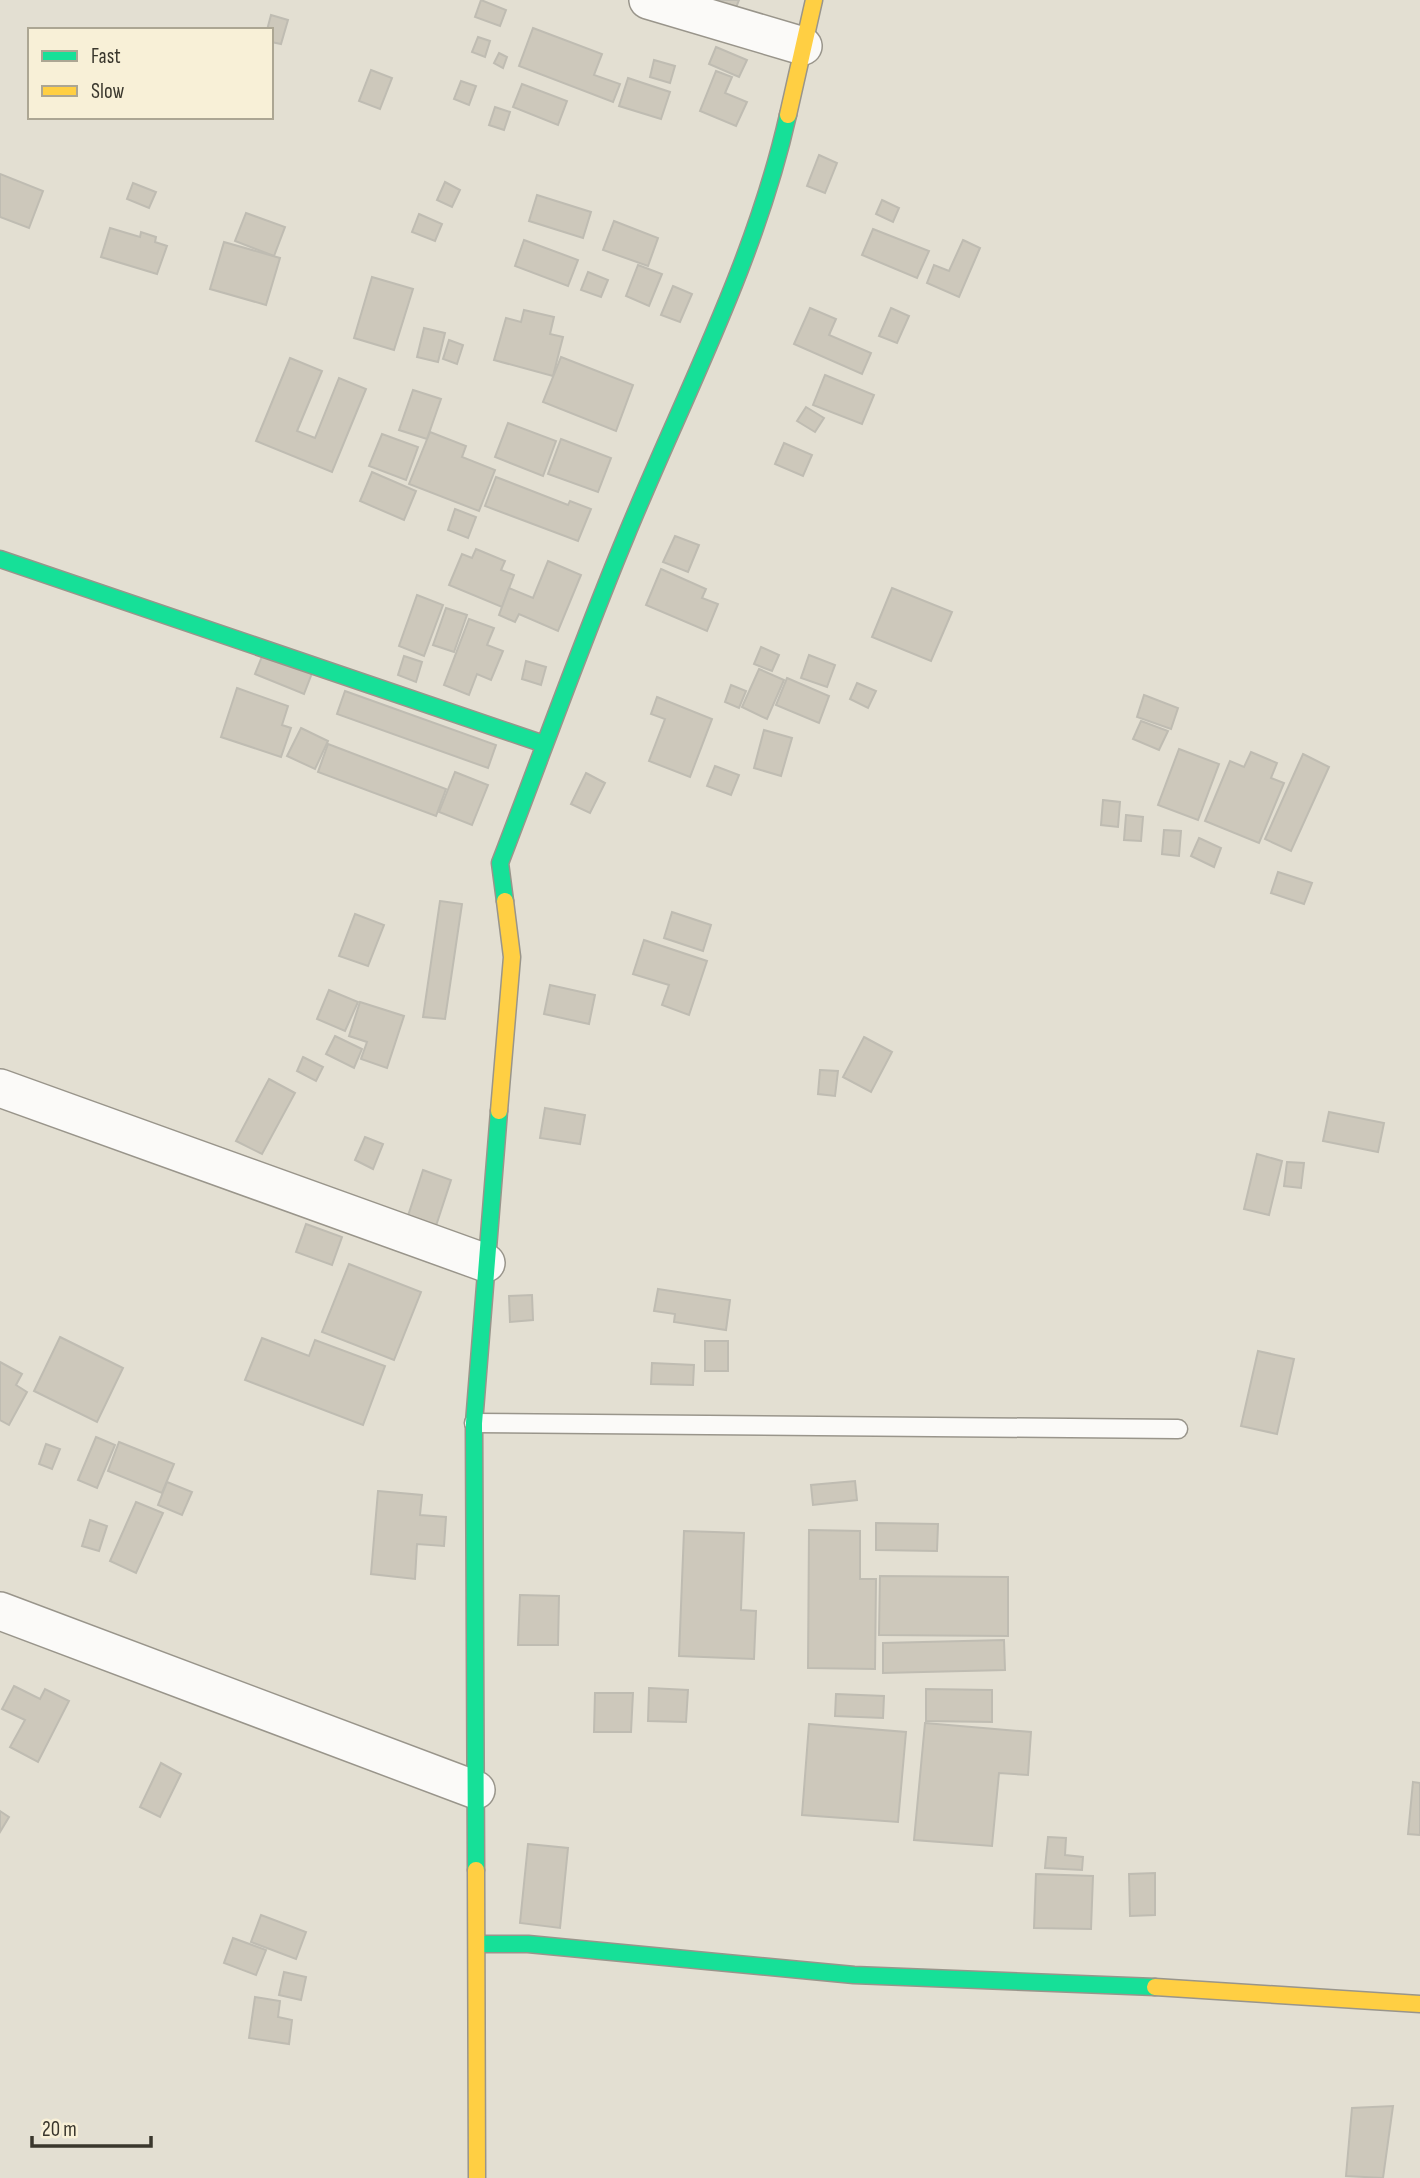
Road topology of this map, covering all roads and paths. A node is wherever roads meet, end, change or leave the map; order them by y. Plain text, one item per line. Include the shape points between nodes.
1 (648, 0) edge
2 (814, 0) edge
3 (803, 46) junction
4 (0, 559) edge
5 (544, 744) junction
6 (0, 1088) edge
7 (486, 1263) junction
8 (474, 1423) junction
9 (1178, 1429) dead end
10 (1, 1613) edge
11 (476, 1790) junction
12 (477, 1944) junction
13 (1420, 2004) edge
14 (477, 2178) edge

1 - 3 street
2 - 3 street
3 - 5 street via 773,181
4 - 5 street
5 - 7 street via 500,863 512,957
6 - 7 street
7 - 8 street
8 - 9 lane
8 - 11 street
10 - 11 street
11 - 12 street
12 - 13 street via 528,1944 854,1975 1140,1986
12 - 14 street

